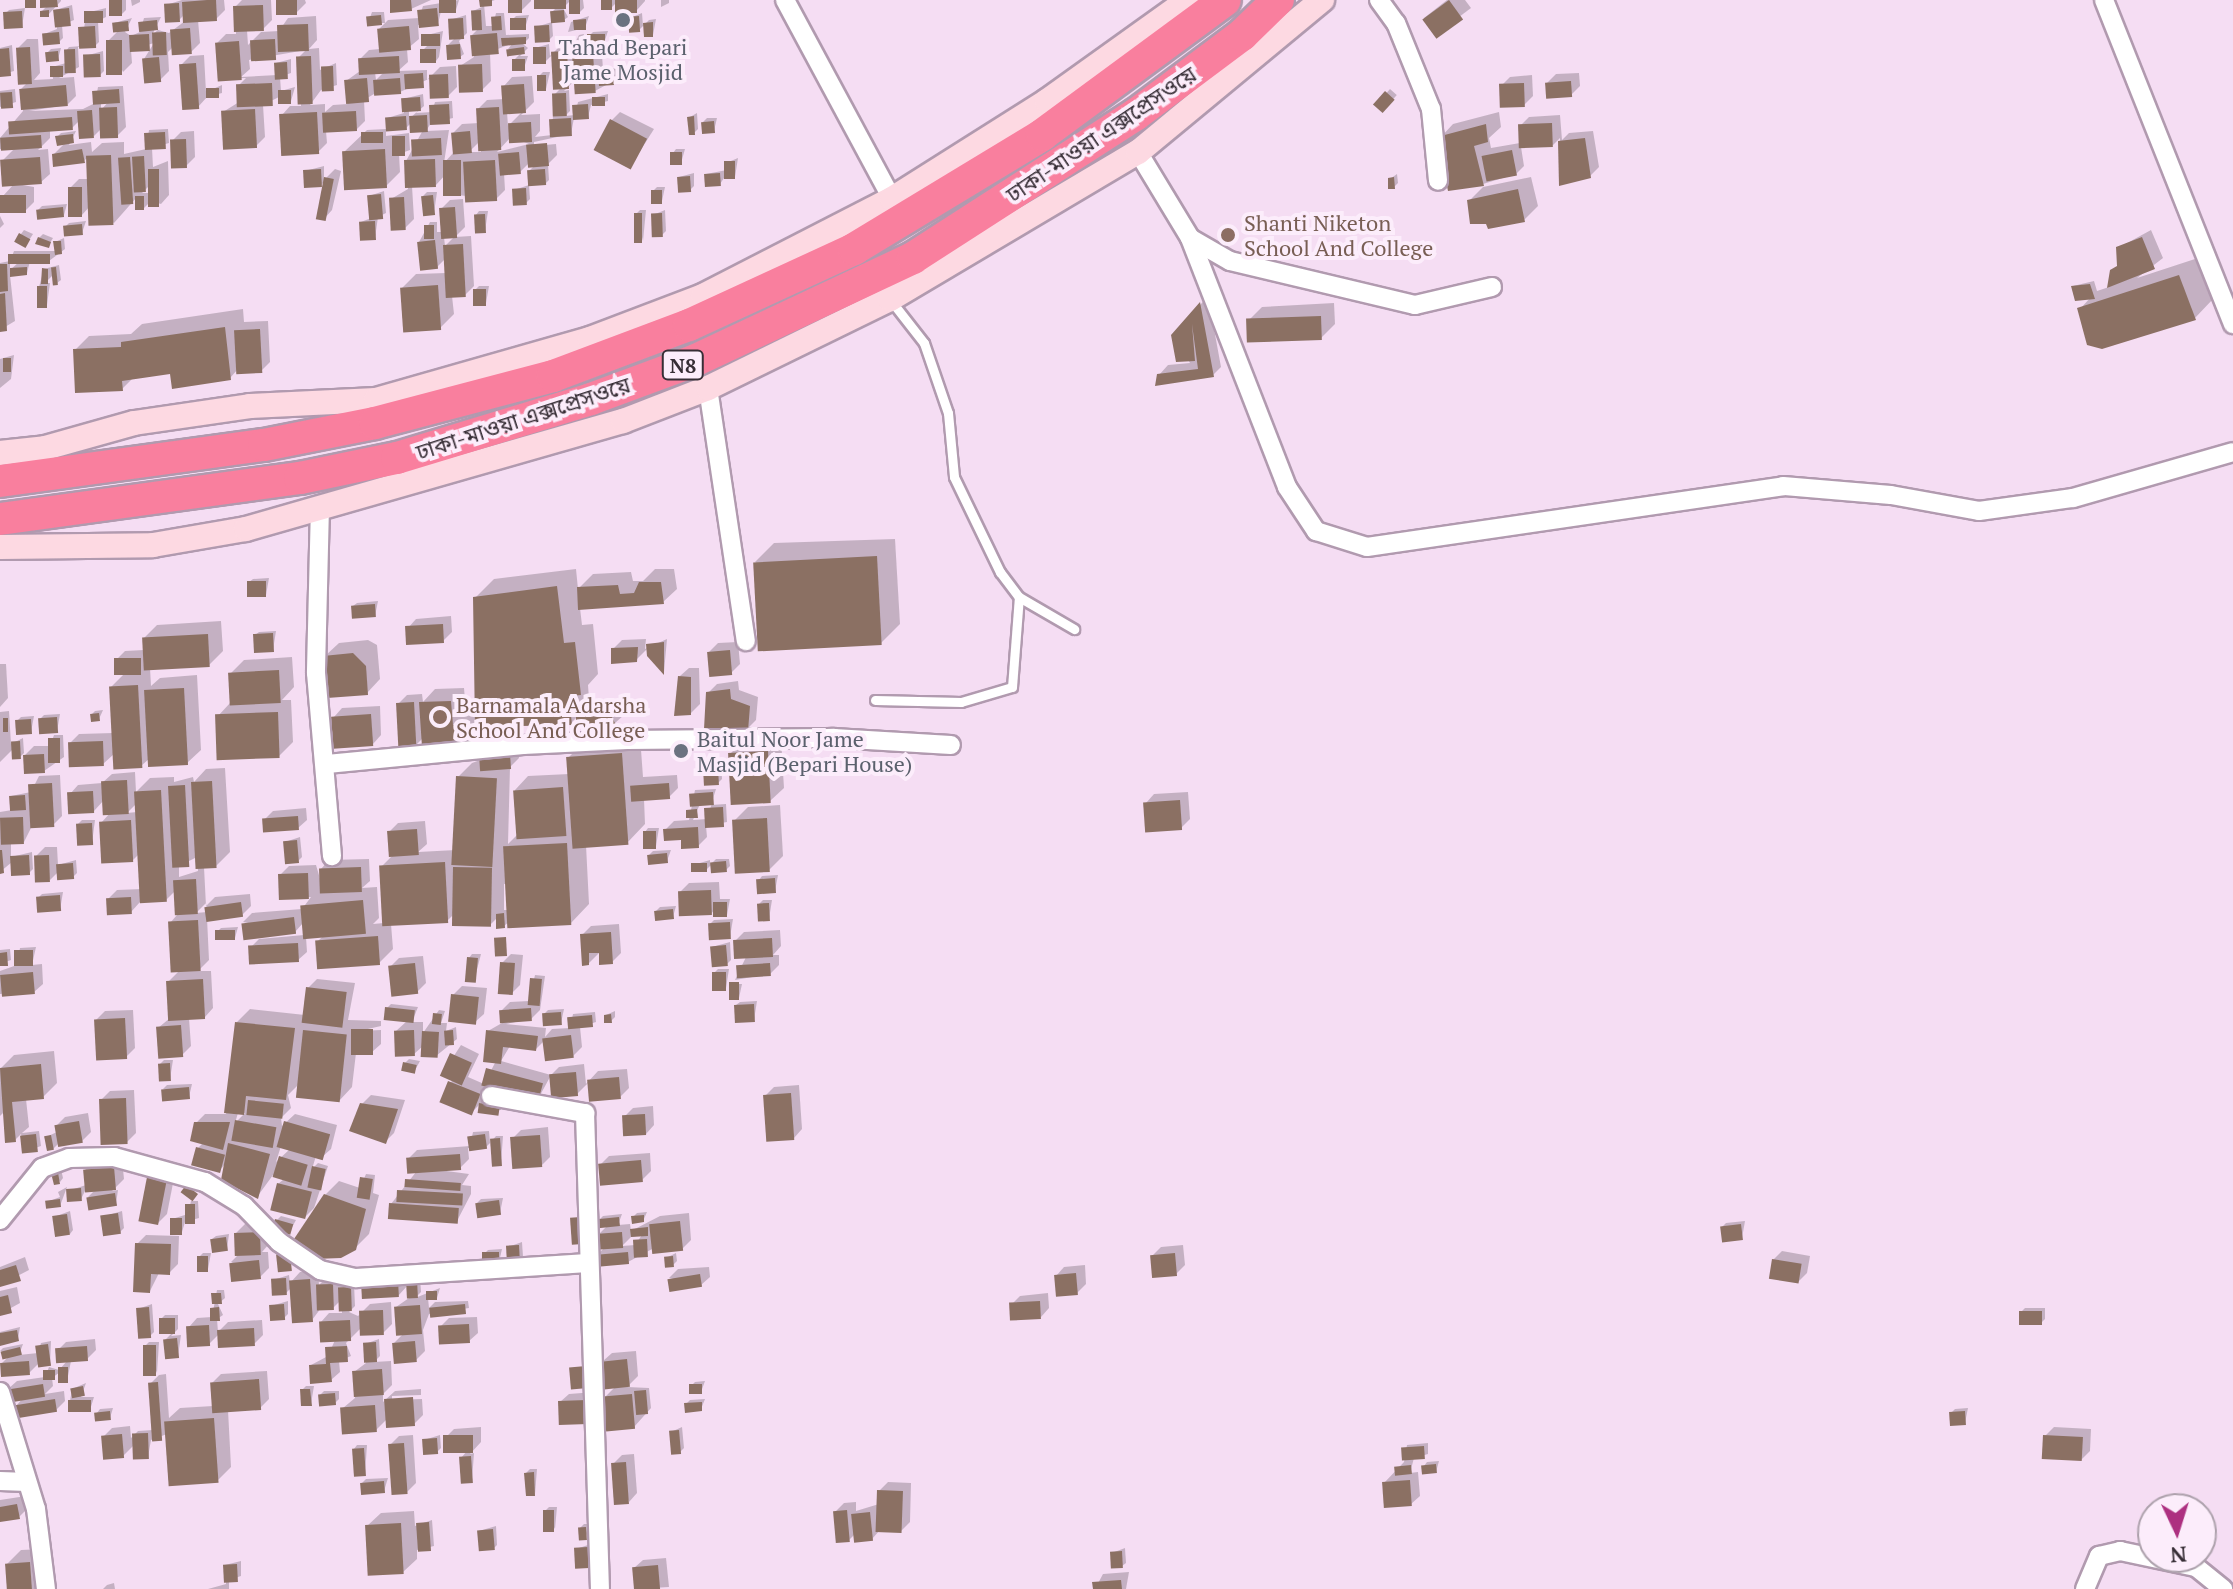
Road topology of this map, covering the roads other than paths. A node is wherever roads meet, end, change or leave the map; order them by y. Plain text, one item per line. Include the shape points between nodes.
1 (785, 0) edge
2 (1188, 0) edge
3 (1225, 0) edge
4 (1278, 0) edge
5 (1322, 0) edge
6 (1379, 0) edge
7 (2104, 0) edge
8 (1138, 152) junction
9 (1438, 181) dead end
10 (892, 199) junction
11 (1190, 238) junction
12 (1492, 287) dead end
13 (890, 299) junction
14 (2233, 324) edge
15 (708, 388) junction
16 (2233, 452) edge
17 (0, 453) edge
18 (0, 481) edge
19 (320, 506) junction
20 (0, 519) edge
21 (0, 547) edge
22 (1019, 597) junction
23 (1074, 629) dead end
24 (746, 641) dead end
25 (875, 700) dead end
26 (951, 745) dead end
27 (327, 764) junction
28 (332, 856) dead end
29 (491, 1096) dead end
30 (0, 1220) edge
31 (588, 1263) junction
32 (0, 1392) edge
33 (0, 1481) edge
34 (27, 1482) junction
35 (46, 1589) edge
36 (600, 1589) edge
37 (2085, 1589) edge
38 (2223, 1589) edge

1 - 10 street
2 - 10 main road via 1047,101
3 - 18 highway, ঢাকা-মাওয়া এক্সপ্রেসওয়ে / N8 via 1029,143 854,249 689,325 553,376 375,423 264,445
4 - 20 highway, ঢাকা-মাওয়া এক্সপ্রেসওয়ে / N8 via 1242,35 1135,115 926,250 829,301 694,361 591,399 397,458 300,478
5 - 8 main road
6 - 9 street via 1396,23 1431,109
7 - 14 street
8 - 11 street
8 - 13 main road
10 - 17 main road via 703,296 575,343 376,400 235,408 134,423 45,448
11 - 12 street via 1230,261 1372,299 1415,305
11 - 16 street via 1287,487 1316,531 1367,547 1783,486 1891,495 1979,511 2073,498
13 - 15 main road
13 - 22 lane via 924,343 948,413 954,477 1000,572
15 - 19 main road via 623,421
15 - 24 street
19 - 21 main road via 246,529 153,545
19 - 27 street via 316,673
22 - 23 lane
22 - 25 lane via 1012,687 961,702
26 - 27 street via 834,738 627,740
27 - 28 street
29 - 31 street via 585,1113
30 - 31 street via 42,1168 69,1158 114,1157 205,1182 244,1206 279,1242 320,1270 356,1278
31 - 36 street
32 - 34 street
33 - 34 street
34 - 35 street
37 - 38 street via 2099,1556 2120,1551 2196,1567

